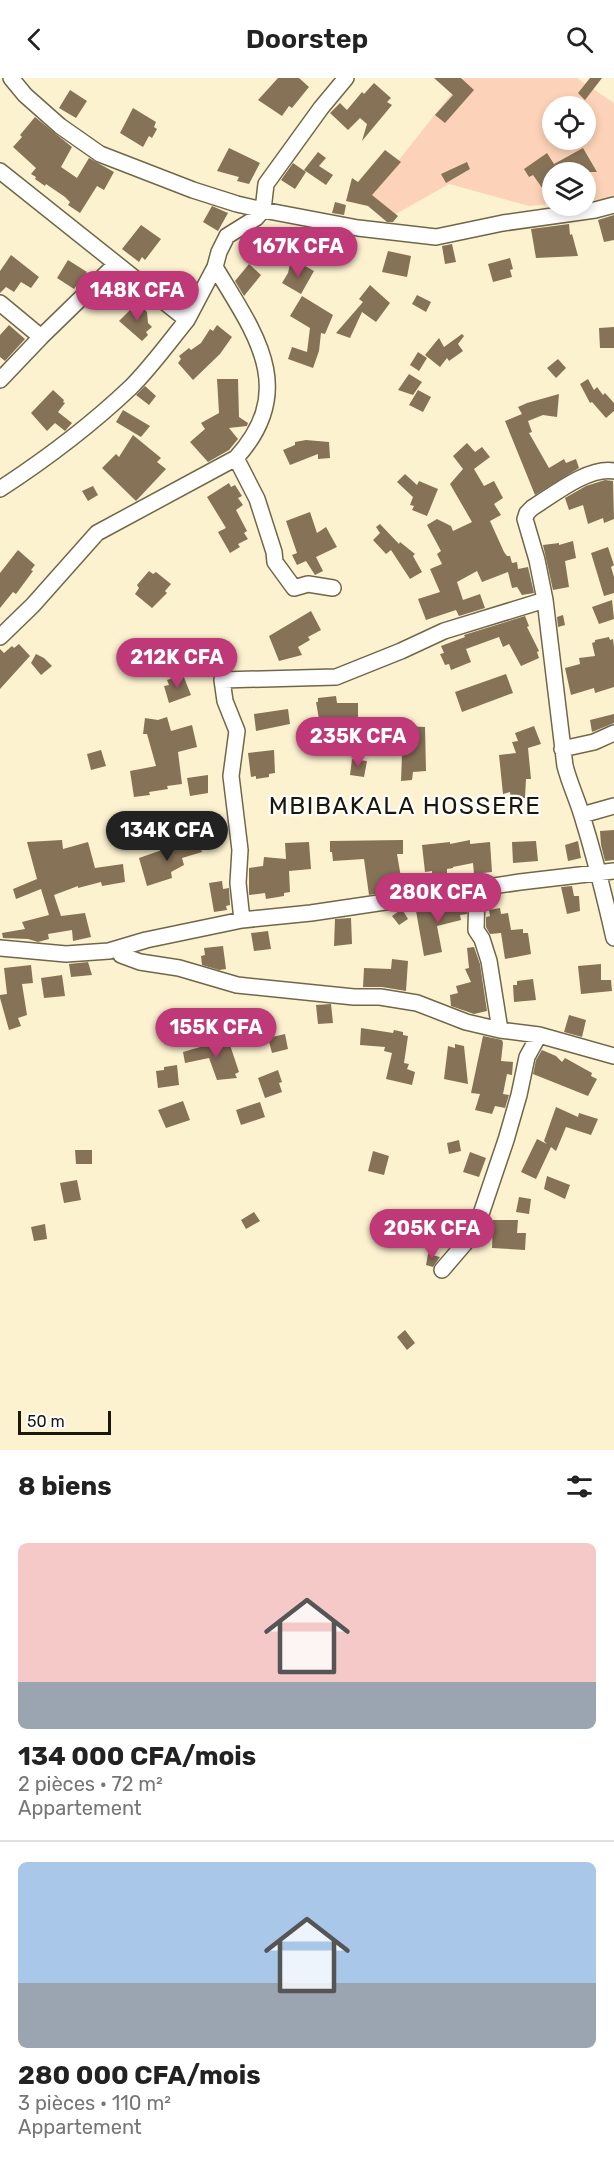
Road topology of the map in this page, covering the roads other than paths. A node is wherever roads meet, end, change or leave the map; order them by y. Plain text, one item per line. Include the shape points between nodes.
1 (10, 78) edge
2 (346, 78) edge
3 (1, 173) edge
4 (614, 205) edge
5 (263, 210) junction
6 (116, 264) junction
7 (215, 267) junction
8 (0, 303) edge
9 (187, 320) junction
10 (41, 337) junction
11 (0, 380) edge
12 (237, 458) junction
13 (614, 471) edge
14 (0, 489) edge
15 (333, 588) dead end
16 (545, 600) junction
17 (2, 631) edge
18 (614, 733) edge
19 (562, 749) junction
20 (614, 806) edge
21 (582, 815) junction
22 (607, 871) edge
23 (477, 890) junction
24 (242, 920) junction
25 (614, 938) edge
26 (0, 948) edge
27 (119, 948) junction
28 (500, 1030) junction
29 (539, 1035) junction
30 (614, 1056) edge
31 (442, 1270) dead end

1 - 5 street via 60,126 100,154 193,190
2 - 5 street via 266,184
3 - 6 street
4 - 5 street via 436,237 358,228
5 - 7 street via 256,219 227,236
6 - 9 street
6 - 10 street
7 - 9 street
7 - 12 street via 253,331 268,380 264,416
8 - 10 street
9 - 14 street via 132,386
10 - 11 street
12 - 15 street via 257,499 275,562 294,588 308,584
12 - 17 street via 97,533 33,605
13 - 16 street via 591,473 527,513 525,519
16 - 19 street
16 - 24 street via 444,631 336,677 222,681 237,731 231,776 240,850
18 - 19 street
19 - 21 street via 570,788
20 - 21 street
21 - 22 street
22 - 23 street
22 - 25 street
23 - 24 street
23 - 28 street via 476,930 489,961
24 - 27 street
26 - 27 street via 66,954
27 - 28 street via 121,956 132,960 179,968 237,985 417,1003
28 - 29 street
29 - 30 street
29 - 31 street via 527,1057 506,1140 481,1214 472,1234

